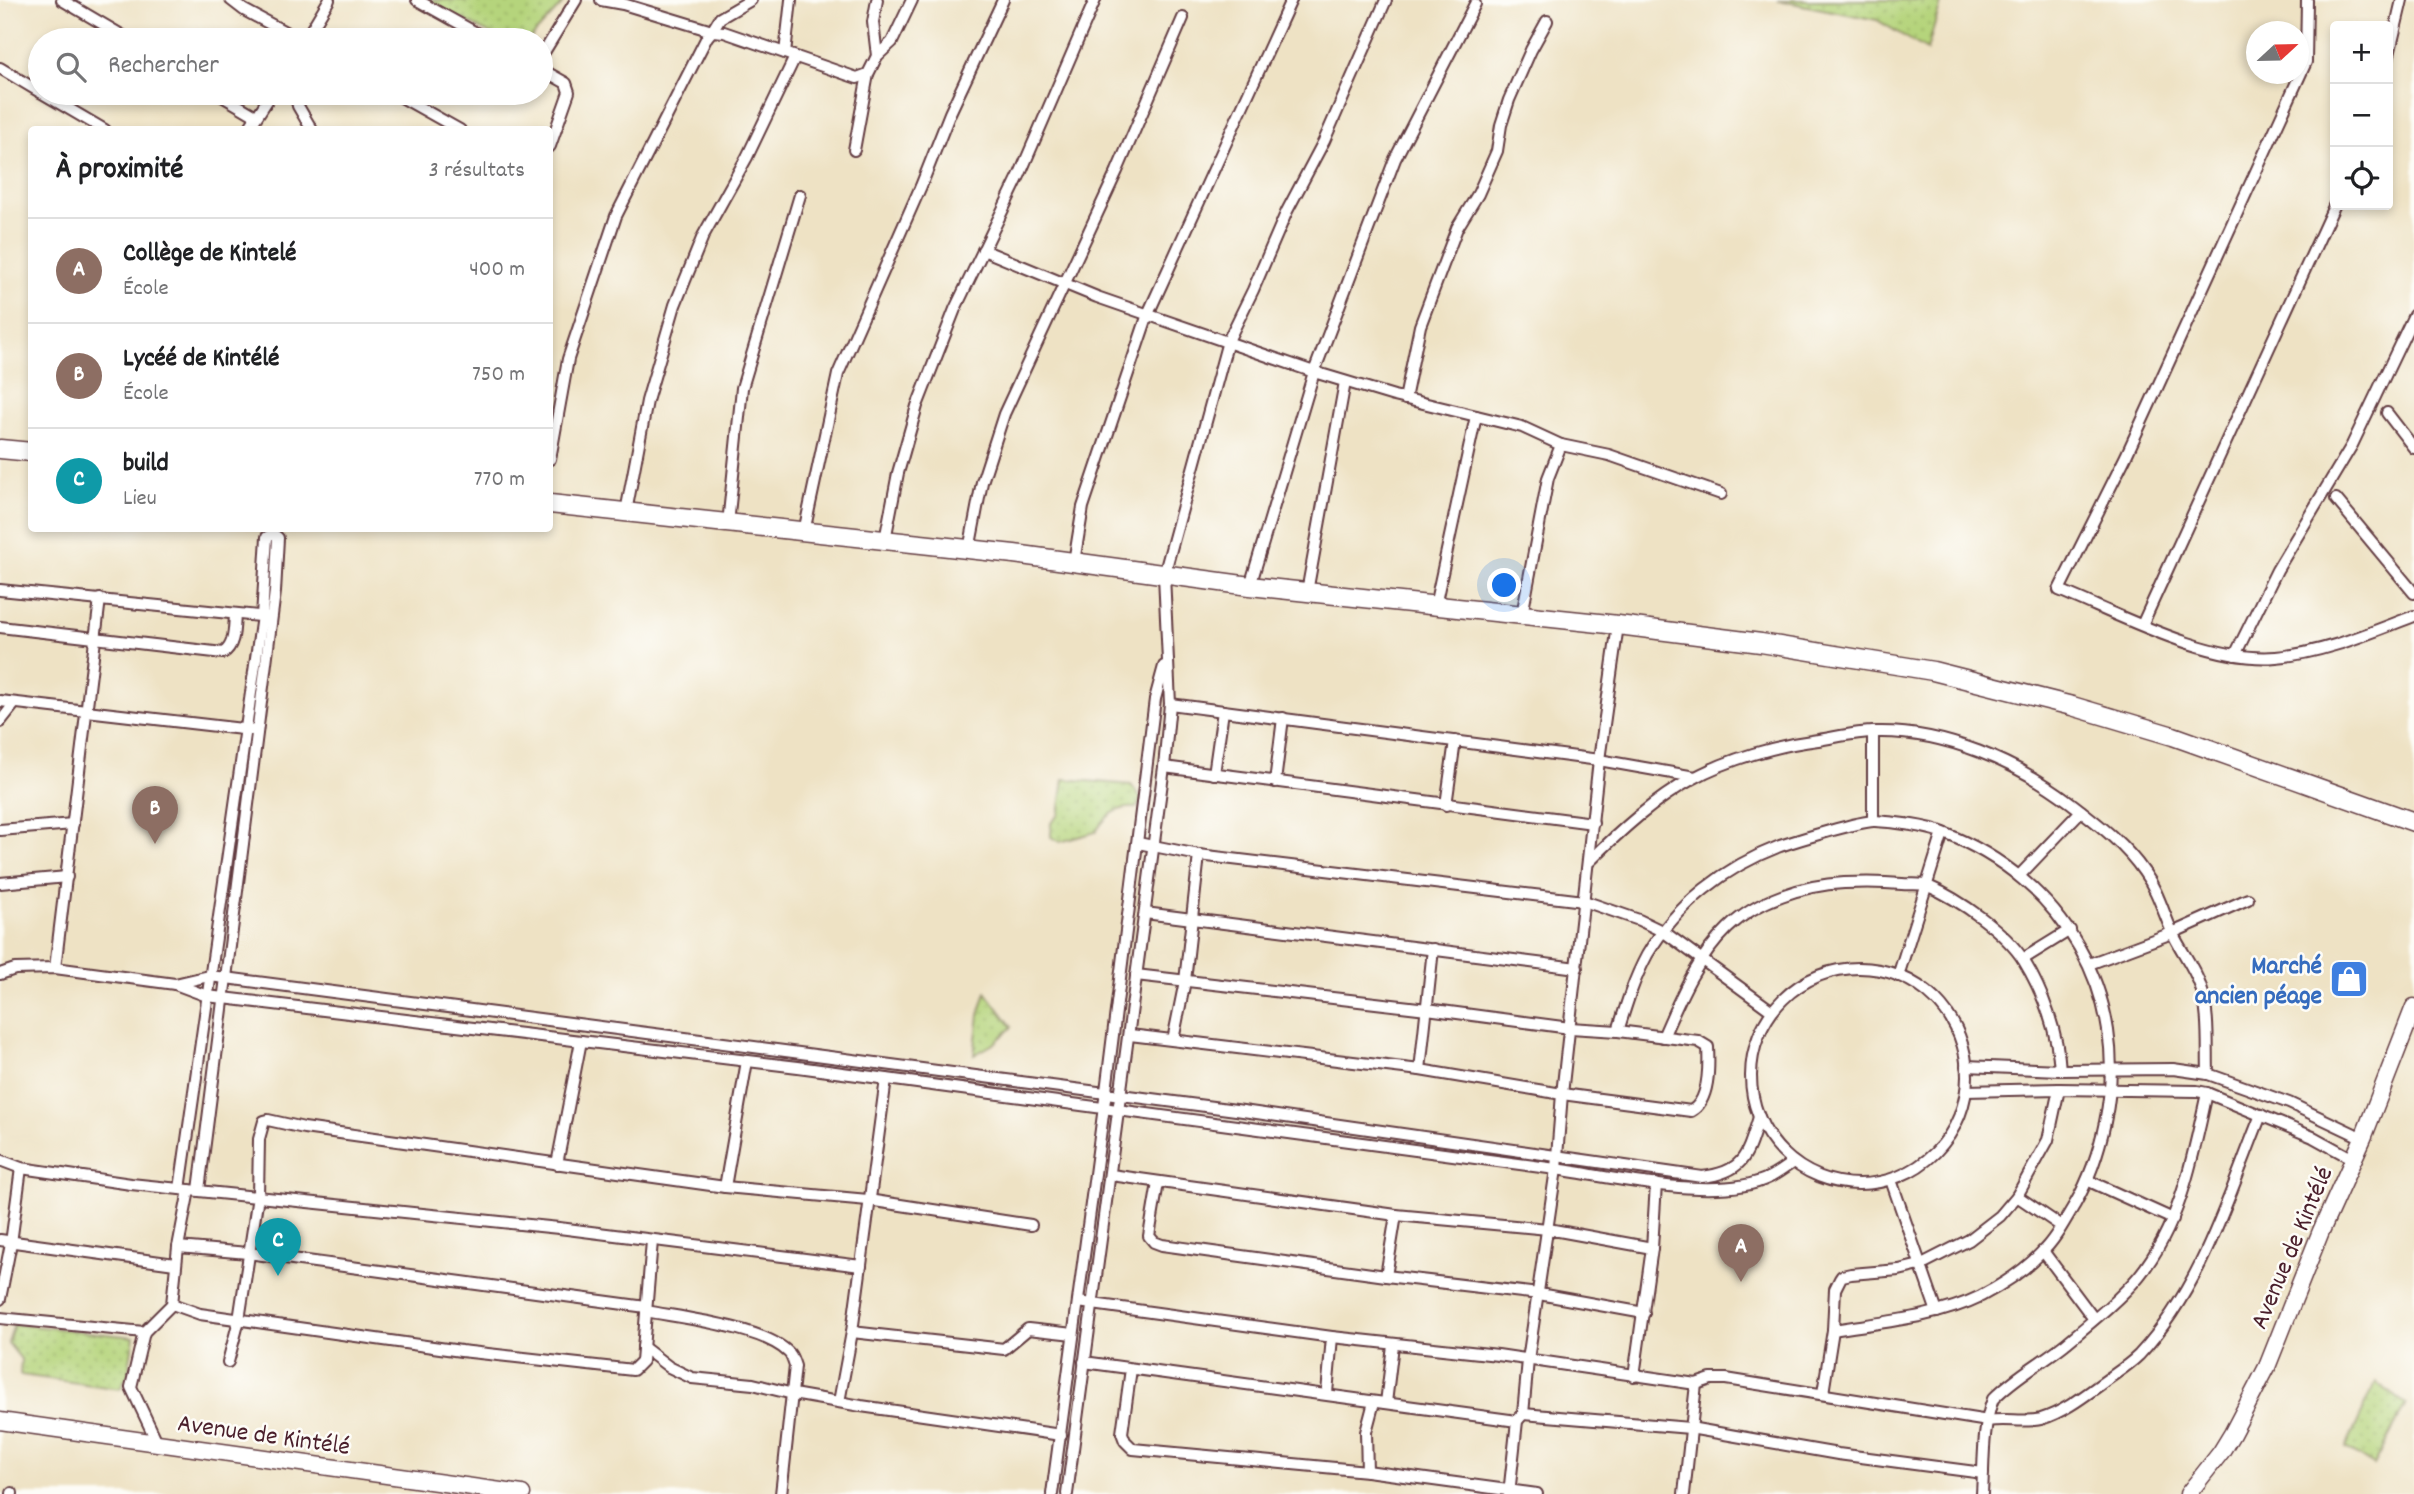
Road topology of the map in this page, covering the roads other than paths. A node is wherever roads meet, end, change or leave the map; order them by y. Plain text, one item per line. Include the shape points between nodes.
1 (62, 0) edge
2 (231, 0) edge
3 (329, 0) edge
4 (417, 0) edge
5 (576, 0) edge
6 (601, 0) edge
7 (751, 0) edge
8 (791, 0) edge
9 (877, 0) edge
10 (912, 0) edge
11 (1003, 0) edge
12 (1096, 0) edge
13 (1291, 0) edge
14 (1385, 0) edge
15 (2308, 0) edge
16 (2402, 0) edge
17 (624, 2) edge
18 (1475, 4) dead end
19 (1183, 18) dead end
20 (1547, 21) dead end
21 (110, 28) edge
22 (279, 28) edge
23 (311, 28) edge
24 (467, 28) edge
25 (712, 32) junction
26 (553, 37) edge
27 (2393, 38) edge
28 (790, 55) junction
29 (877, 56) junction
30 (0, 68) edge
31 (868, 74) junction
32 (553, 76) edge
33 (28, 84) edge
34 (63, 105) edge
35 (237, 105) edge
36 (264, 105) edge
37 (298, 105) edge
38 (415, 105) edge
39 (256, 116) junction
40 (98, 126) edge
41 (250, 126) edge
42 (310, 126) edge
43 (453, 126) edge
44 (553, 137) edge
45 (854, 150) dead end
46 (800, 195) dead end
47 (2332, 210) edge
48 (983, 250) junction
49 (1065, 284) junction
50 (1148, 314) junction
51 (2414, 315) edge
52 (1228, 341) junction
53 (1314, 372) junction
54 (1345, 382) junction
55 (1405, 398) junction
56 (2387, 413) dead end
57 (1476, 416) junction
58 (553, 443) edge
59 (1561, 445) junction
60 (2414, 448) edge
61 (0, 449) edge
62 (28, 452) edge
63 (1721, 494) dead end
64 (2336, 499) dead end
65 (553, 504) edge
66 (626, 512) junction
67 (728, 524) junction
68 (804, 532) junction
69 (885, 540) junction
70 (969, 550) junction
71 (1074, 562) junction
72 (1164, 575) junction
73 (1250, 586) junction
74 (0, 590) edge
75 (1307, 592) junction
76 (2414, 593) edge
77 (100, 599) junction
78 (1435, 606) junction
79 (235, 614) junction
80 (1522, 615) junction
81 (2414, 616) edge
82 (267, 617) junction
83 (1618, 625) junction
84 (2142, 625) junction
85 (0, 627) edge
86 (94, 639) junction
87 (2235, 655) junction
88 (1166, 657) junction
89 (0, 701) edge
90 (15, 703) junction
91 (1170, 704) junction
92 (87, 710) junction
93 (1223, 710) junction
94 (1283, 718) junction
95 (0, 722) edge
96 (252, 730) junction
97 (1873, 732) junction
98 (1455, 741) junction
99 (1599, 760) junction
100 (1164, 767) junction
101 (1214, 774) junction
102 (1695, 777) junction
103 (1275, 782) junction
104 (1446, 805) junction
105 (2381, 809) junction
106 (2081, 811) junction
107 (1873, 820) junction
108 (2414, 822) edge
109 (1592, 823) junction
110 (73, 824) junction
111 (0, 830) edge
112 (2414, 831) edge
113 (1943, 833) junction
114 (1138, 843) junction
115 (1153, 848) junction
116 (1199, 855) junction
117 (1590, 861) junction
118 (2020, 876) junction
119 (66, 877) junction
120 (0, 883) edge
121 (1926, 885) junction
122 (2248, 899) dead end
123 (1584, 901) junction
124 (1145, 913) junction
125 (1191, 918) junction
126 (2070, 930) junction
127 (1664, 932) junction
128 (2172, 933) junction
129 (1433, 949) junction
130 (2023, 959) junction
131 (1701, 960) junction
132 (2089, 964) junction
133 (55, 968) junction
134 (1577, 968) junction
135 (0, 974) edge
136 (1136, 975) junction
137 (1898, 975) junction
138 (209, 976) junction
139 (226, 978) junction
140 (1185, 981) junction
141 (175, 984) junction
142 (207, 996) junction
143 (224, 998) junction
144 (2414, 1007) edge
145 (1427, 1009) junction
146 (1772, 1011) junction
147 (1570, 1028) junction
148 (1618, 1031) junction
149 (1130, 1035) junction
150 (1663, 1037) junction
151 (1172, 1040) junction
152 (581, 1041) junction
153 (747, 1061) junction
154 (1966, 1066) junction
155 (1420, 1070) junction
156 (2060, 1070) junction
157 (2111, 1070) junction
158 (2208, 1074) junction
159 (886, 1079) junction
160 (2059, 1089) junction
161 (2110, 1089) junction
162 (1966, 1091) junction
163 (1105, 1093) junction
164 (2207, 1093) junction
165 (1562, 1094) junction
166 (1122, 1095) junction
167 (1104, 1107) junction
168 (1120, 1110) junction
169 (2261, 1115) junction
170 (1759, 1117) junction
171 (2363, 1138) junction
172 (2353, 1159) junction
173 (0, 1160) edge
174 (1793, 1162) junction
175 (1557, 1163) junction
176 (557, 1164) junction
177 (21, 1168) junction
178 (1111, 1175) junction
179 (1891, 1180) junction
180 (2089, 1181) junction
181 (1158, 1183) junction
182 (1656, 1184) junction
183 (725, 1187) junction
184 (189, 1190) junction
185 (258, 1196) junction
186 (2017, 1196) junction
187 (868, 1200) junction
188 (1396, 1215) junction
189 (2173, 1219) junction
190 (1031, 1225) dead end
191 (2061, 1226) junction
192 (1548, 1229) junction
193 (652, 1241) junction
194 (6, 1242) edge
195 (178, 1247) junction
196 (1652, 1248) junction
197 (2043, 1251) junction
198 (248, 1253) junction
199 (175, 1264) junction
200 (1920, 1265) junction
201 (862, 1266) junction
202 (1387, 1276) junction
203 (1539, 1294) junction
204 (0, 1299) edge
205 (1077, 1302) junction
206 (172, 1304) junction
207 (1093, 1304) junction
208 (646, 1309) junction
209 (1937, 1312) junction
210 (1644, 1313) junction
211 (0, 1318) edge
212 (2094, 1319) junction
213 (239, 1320) junction
214 (1833, 1330) junction
215 (144, 1332) junction
216 (852, 1332) junction
217 (1073, 1334) junction
218 (1332, 1337) junction
219 (1394, 1345) junction
220 (643, 1347) junction
221 (1528, 1360) junction
222 (228, 1362) dead end
223 (1084, 1362) junction
224 (1131, 1369) junction
225 (1634, 1376) junction
226 (1696, 1384) junction
227 (1327, 1393) junction
228 (1823, 1393) junction
229 (793, 1394) junction
230 (838, 1402) junction
231 (1380, 1403) junction
232 (1520, 1417) junction
233 (0, 1421) edge
234 (1988, 1421) junction
235 (1690, 1428) junction
236 (1061, 1435) junction
237 (157, 1442) junction
238 (1367, 1471) junction
239 (1983, 1473) junction
240 (1509, 1492) edge
241 (522, 1494) edge
242 (781, 1494) edge
243 (1052, 1494) edge
244 (1067, 1494) edge
245 (1537, 1494) edge
246 (1684, 1494) edge
247 (1982, 1494) edge
248 (2188, 1494) edge

1 - 21 street
2 - 22 street
3 - 23 street
4 - 24 street
5 - 26 street
6 - 17 street
7 - 25 street via 720,18
8 - 28 street
9 - 29 street via 873,22
10 - 29 street via 892,42
11 - 68 street via 838,374
12 - 48 street
13 - 50 street
14 - 52 street via 1324,141
15 - 84 street via 2306,62 2126,456 2059,590
16 - 27 street
17 - 25 street
18 - 53 street via 1395,159
19 - 49 street
20 - 55 street via 1509,100 1497,150 1478,194 1457,228 1420,327
25 - 28 street
25 - 58 street via 617,216 569,359
28 - 31 street via 857,78
28 - 66 street via 747,157 703,236 676,305 647,401
29 - 31 street
30 - 33 street
31 - 45 street
32 - 44 street via 566,83 569,92
34 - 40 street
35 - 39 street
36 - 39 street
37 - 42 street
38 - 43 street
39 - 41 street
46 - 67 street via 742,388
47 - 84 street
48 - 49 street
48 - 69 street via 917,406
49 - 50 street
49 - 70 street via 1004,414 982,482
50 - 52 street
50 - 71 street via 1083,507
51 - 87 street via 2352,445 2277,570
52 - 53 street
52 - 72 street
53 - 54 street
53 - 73 street
54 - 55 street
54 - 75 street
55 - 57 street
56 - 60 street
57 - 59 street via 1522,427
57 - 78 street
59 - 63 street via 1609,455
59 - 80 street via 1548,478
61 - 62 highway
64 - 76 street
65 - 66 highway
66 - 67 highway
67 - 68 highway
68 - 69 highway
69 - 70 highway
70 - 71 highway
71 - 72 highway
72 - 73 highway
72 - 88 street
73 - 75 highway
74 - 77 street
75 - 78 highway
77 - 79 street
77 - 86 street
78 - 80 highway
79 - 82 street
79 - 86 street via 232,643 223,653
80 - 83 highway
81 - 87 street via 2330,647 2275,657
82 - 82 street via 278,538 273,534 267,537
82 - 96 street
83 - 99 street
83 - 105 highway via 1933,671 2173,736
84 - 87 street via 2176,640
85 - 86 street
86 - 92 street
88 - 91 street
88 - 114 street via 1155,699
89 - 90 street
90 - 92 street
90 - 95 street
91 - 93 street
91 - 100 street
92 - 96 street
92 - 110 street
93 - 94 street
93 - 101 street
94 - 98 street
94 - 103 street
96 - 138 street
96 - 139 street
97 - 102 street via 1783,744
97 - 106 street via 1938,739 1984,755 2034,779
97 - 107 street
98 - 99 street
98 - 104 street
99 - 102 street
99 - 109 street
100 - 101 street
100 - 115 street
101 - 103 street
102 - 117 street via 1645,810
103 - 104 street
104 - 109 street
105 - 108 highway
105 - 112 highway
106 - 118 street
106 - 128 street via 2144,871
107 - 113 street
107 - 127 street via 1754,856 1694,898
109 - 117 street
110 - 111 street
110 - 119 street
113 - 118 street
113 - 121 street
114 - 115 street
114 - 163 street
115 - 116 street
115 - 124 street
116 - 123 street
116 - 125 street
117 - 123 street
118 - 126 street
119 - 120 street
119 - 133 street
121 - 130 street via 1968,909 2003,936
121 - 131 street via 1832,883 1767,901 1728,927
121 - 137 street
122 - 128 street
123 - 127 street
123 - 134 street
124 - 125 street
124 - 136 street
125 - 129 street
125 - 140 street
126 - 130 street
126 - 132 street
127 - 131 street
127 - 148 street via 1630,992
128 - 132 street
128 - 158 street via 2200,985
129 - 134 street
129 - 145 street
130 - 156 street via 2041,997
131 - 146 street
131 - 150 street
132 - 157 street via 2104,1007
133 - 135 street
133 - 141 street
134 - 147 street
136 - 140 street
136 - 149 street
137 - 146 street via 1864,968 1829,972 1797,986
137 - 154 street via 1924,990 1945,1011 1959,1037
138 - 139 street
138 - 141 street
138 - 142 street
139 - 143 street
139 - 163 street
140 - 145 street
140 - 151 street
141 - 142 street
142 - 143 street
142 - 184 street
143 - 152 street
143 - 184 street
144 - 171 main road, Avenue de Kintélé
145 - 147 street
145 - 155 street
146 - 170 street via 1755,1044 1751,1081
147 - 148 street
147 - 165 street
148 - 150 street
149 - 151 street
149 - 166 street
150 - 165 street via 1698,1041 1707,1047 1709,1068 1701,1103 1691,1111
151 - 155 street
152 - 153 street
152 - 176 street
153 - 159 street
153 - 183 street
154 - 156 street
154 - 162 street
155 - 165 street
156 - 157 street
157 - 158 street via 2174,1069
157 - 161 street
158 - 171 street via 2289,1103
159 - 167 street
159 - 187 street
160 - 161 street
160 - 162 street
160 - 186 street via 2048,1140
161 - 164 street
161 - 180 street
162 - 179 street via 1958,1120 1942,1147 1919,1167
163 - 166 street
163 - 167 street
164 - 169 street
164 - 189 street
165 - 175 street
166 - 168 street
166 - 175 street
167 - 168 street
167 - 205 street
168 - 175 street
168 - 178 street
169 - 172 street
169 - 234 street via 2202,1263 2169,1319 2137,1357 2054,1414 2039,1420
170 - 174 street
170 - 175 street via 1741,1161 1721,1175
171 - 172 main road, Avenue de Kintélé
172 - 248 main road, Avenue de Kintélé via 2267,1367 2221,1452
173 - 177 street
174 - 179 street via 1828,1180 1860,1185
174 - 182 street via 1750,1184 1715,1188
175 - 182 street
175 - 192 street
176 - 183 street
176 - 185 street via 264,1121 259,1139
177 - 184 street
177 - 194 street
178 - 181 street
178 - 207 street
179 - 200 street
180 - 189 street
180 - 191 street
181 - 188 street
181 - 202 street via 1149,1236 1162,1245
182 - 196 street
183 - 187 street
184 - 185 street
184 - 195 street
185 - 193 street
185 - 198 street
186 - 191 street
186 - 200 street via 1969,1240
187 - 190 street
187 - 201 street
188 - 192 street
188 - 202 street
189 - 212 street via 2138,1277
191 - 197 street
192 - 196 street
192 - 203 street
193 - 201 street
193 - 208 street
194 - 199 street
194 - 204 street
195 - 198 street
195 - 199 street
196 - 210 street
197 - 209 street via 1981,1296
197 - 212 street
198 - 208 street
198 - 213 street
199 - 206 street
200 - 209 street
200 - 214 street via 1842,1276 1835,1289
201 - 216 street
202 - 203 street
203 - 210 street
203 - 221 street
205 - 207 street
205 - 217 street
206 - 213 street
206 - 215 street
207 - 218 street
207 - 223 street
208 - 220 street
208 - 229 street via 774,1342 790,1353 795,1366
209 - 214 street
210 - 225 street
211 - 215 street
212 - 234 street via 1999,1392
213 - 220 street via 621,1370 633,1370 642,1361
213 - 222 street
214 - 228 street
215 - 237 street via 131,1387
216 - 217 street via 1004,1349 1028,1329
216 - 230 street
217 - 236 street
218 - 219 street
218 - 227 street
219 - 221 street
219 - 231 street
220 - 229 street via 692,1378 753,1384
221 - 225 street
221 - 232 street
223 - 224 street
223 - 244 street
224 - 227 street
224 - 238 street via 1122,1433 1133,1449
225 - 226 street
226 - 228 street via 1726,1379
226 - 235 street
227 - 231 street
228 - 234 street
229 - 230 street
229 - 242 street
230 - 236 street
231 - 232 street
231 - 238 street via 1366,1432
232 - 235 street
232 - 240 street
233 - 237 main road, Avenue de Kintélé
234 - 239 street
235 - 239 street
235 - 246 street
236 - 243 street
237 - 241 main road, Avenue de Kintélé
238 - 240 street
239 - 247 street
240 - 245 street

